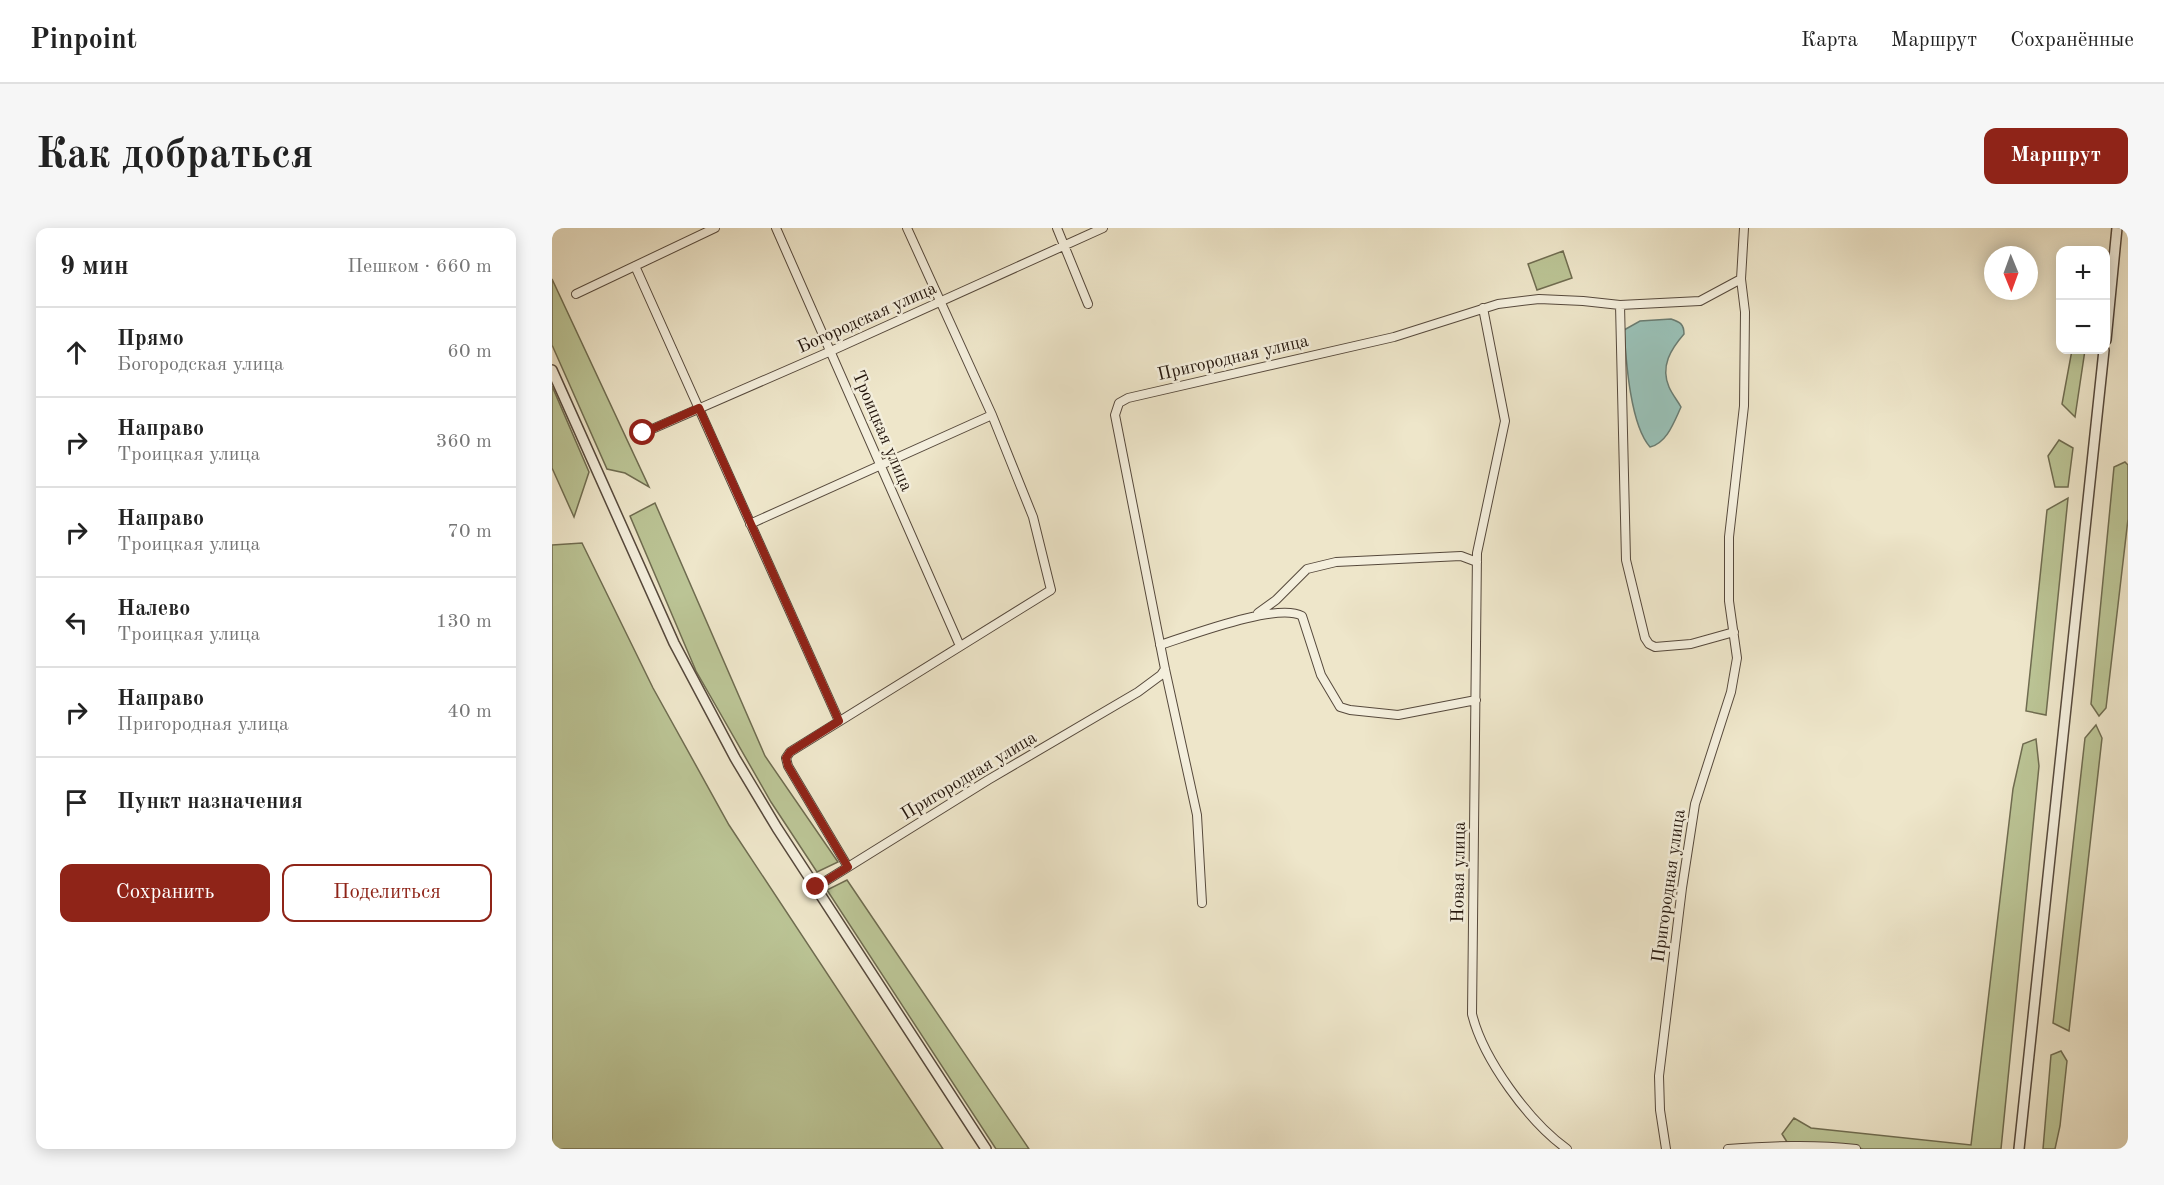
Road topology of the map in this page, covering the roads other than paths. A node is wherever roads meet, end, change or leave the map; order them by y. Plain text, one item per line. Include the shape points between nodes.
1 (715, 228) edge
2 (776, 228) edge
3 (907, 228) edge
4 (1057, 228) edge
5 (1103, 228) edge
6 (1744, 228) edge
7 (2118, 228) edge
8 (1065, 246) junction
9 (635, 266) junction
10 (1741, 279) junction
11 (576, 294) dead end
12 (939, 302) junction
13 (2110, 303) edge
14 (1088, 304) dead end
15 (1620, 306) junction
16 (1482, 308) junction
17 (831, 351) junction
18 (2104, 354) edge
19 (552, 370) edge
20 (699, 408) junction
21 (992, 415) junction
22 (643, 433) dead end
23 (880, 467) junction
24 (750, 524) junction
25 (1477, 562) junction
26 (1254, 616) junction
27 (1734, 632) junction
28 (1160, 645) junction
29 (960, 646) junction
30 (1165, 669) junction
31 (1476, 700) junction
32 (839, 721) junction
33 (848, 867) junction
34 (816, 887) junction
35 (1202, 903) dead end
36 (986, 1149) edge
37 (1567, 1149) edge
38 (1666, 1149) edge
39 (1728, 1149) edge
40 (1856, 1149) edge
41 (2019, 1149) edge

1 - 9 street
2 - 17 street, Троицкая улица
3 - 12 street
4 - 8 street
5 - 8 street, Богородская улица
6 - 10 street, Пригородная улица
7 - 13 street
8 - 12 street, Богородская улица
8 - 14 street
9 - 11 street
9 - 20 street
10 - 15 street, Пригородная улица via 1700,301
10 - 27 street, Пригородная улица via 1745,312 1744,406 1729,537
12 - 17 street, Богородская улица
12 - 21 street
15 - 16 street, Пригородная улица via 1539,299
15 - 27 street via 1626,560 1645,638 1655,647 1691,644
16 - 25 street, Новая улица via 1505,421
16 - 28 street, Пригородная улица via 1394,337 1119,403 1115,415
17 - 20 street, Богородская улица
17 - 23 street, Троицкая улица
18 - 41 street
19 - 34 street via 642,575 696,686 735,758
20 - 22 street, Богородская улица
20 - 24 street
21 - 23 street
21 - 29 street via 1034,517 1051,590
23 - 24 street
23 - 29 street, Троицкая улица
24 - 32 street
25 - 26 street via 1461,556 1326,564 1307,569
25 - 31 street, Новая улица
26 - 28 street
26 - 31 street via 1295,612 1302,616 1321,675 1340,707 1398,715
27 - 38 street, Пригородная улица via 1737,658 1731,692 1695,804 1682,888 1659,1076
28 - 30 street, Пригородная улица
29 - 32 street
30 - 33 street, Пригородная улица via 1138,692
30 - 35 street, Пригородная улица via 1197,815
31 - 37 street, Новая улица via 1472,1014 1485,1051 1524,1107
32 - 33 street via 786,758
33 - 34 street, Пригородная улица
34 - 36 street
39 - 40 street via 1792,1145

